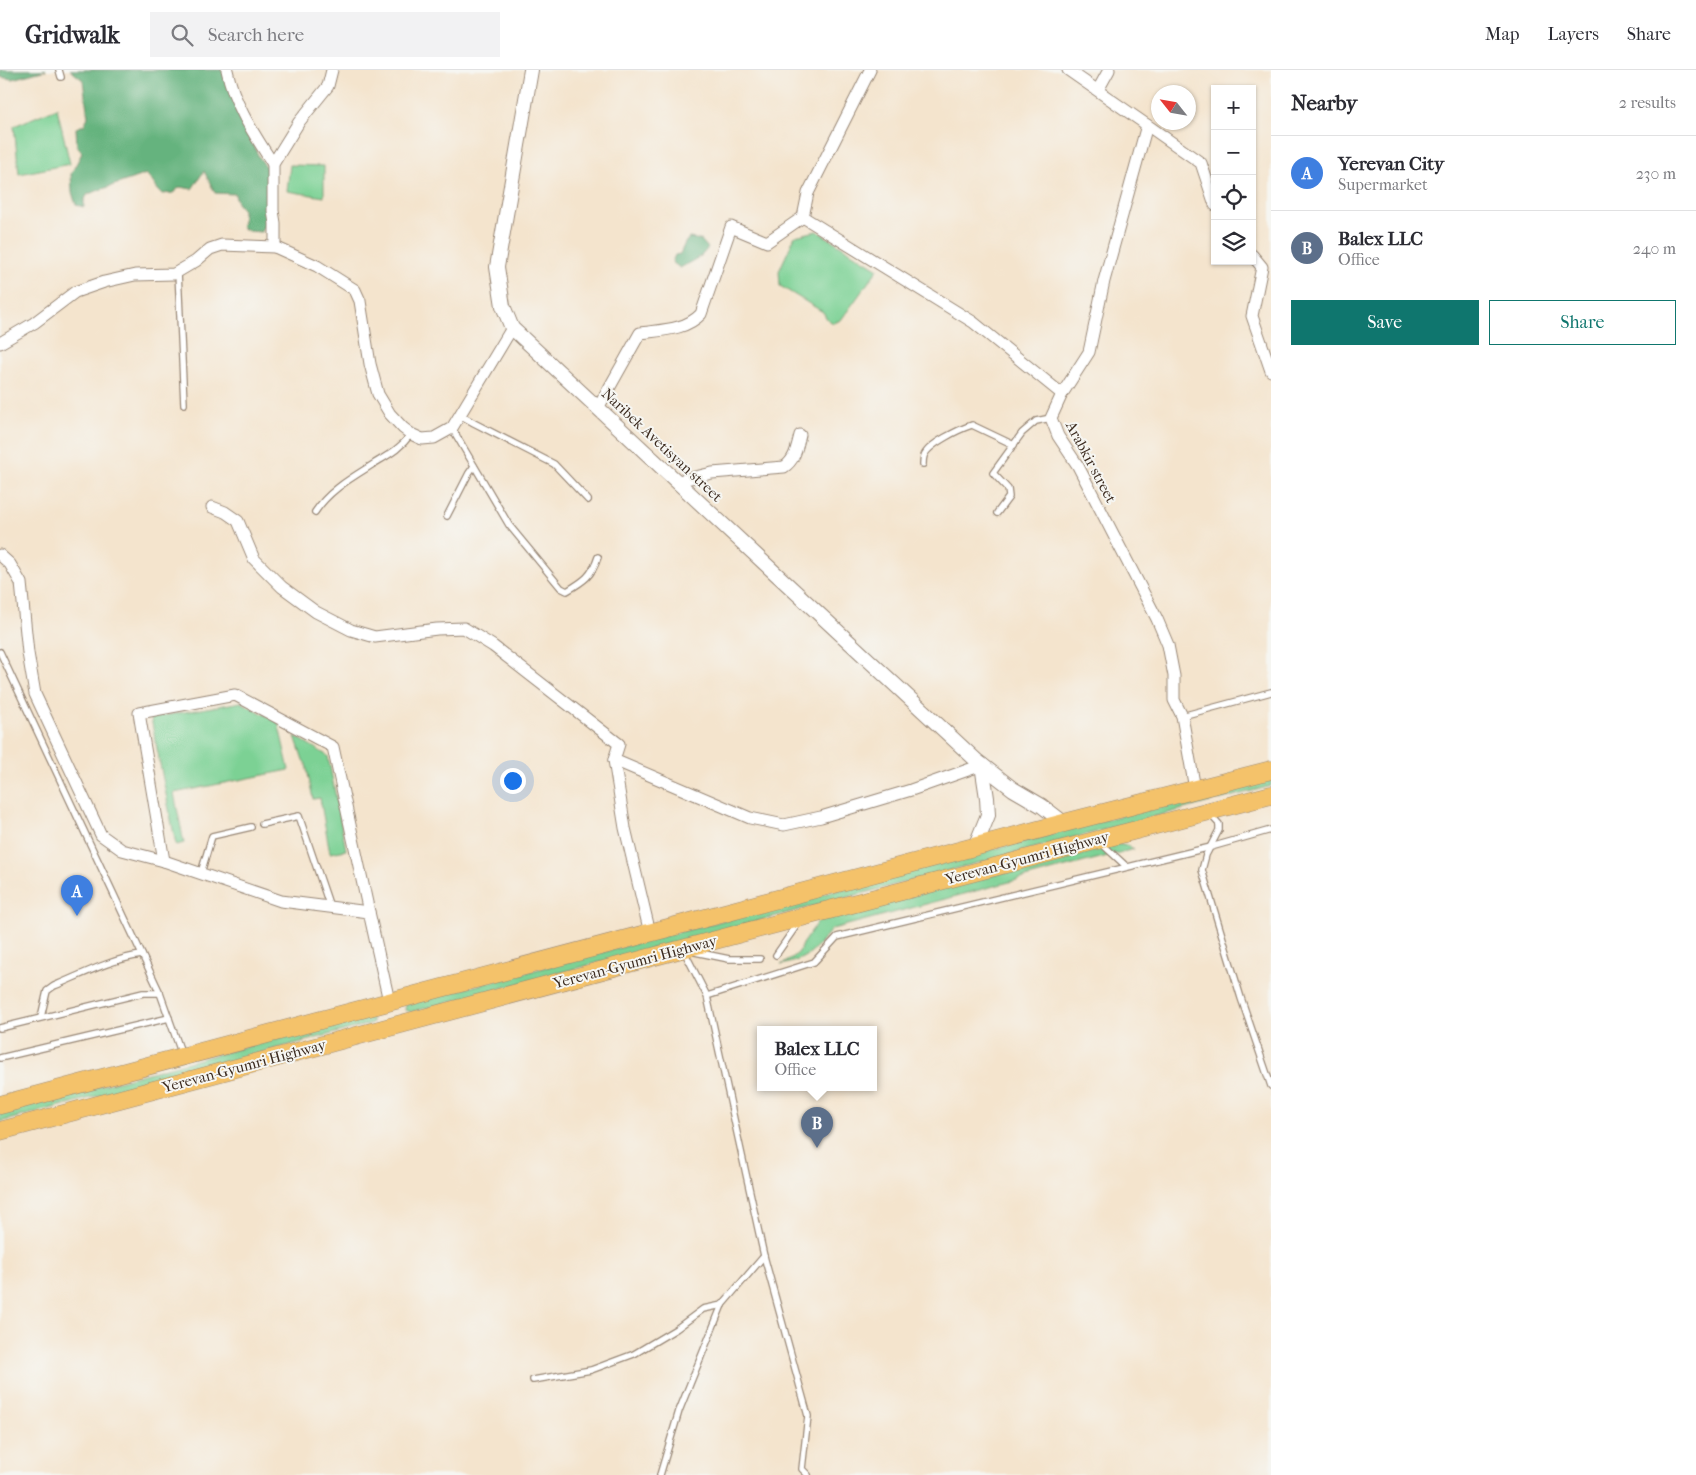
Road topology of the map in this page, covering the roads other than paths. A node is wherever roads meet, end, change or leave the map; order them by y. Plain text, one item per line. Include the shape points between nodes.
1 (59, 70) edge
2 (227, 70) edge
3 (332, 70) edge
4 (531, 70) edge
5 (870, 70) edge
6 (1068, 70) edge
7 (1109, 70) edge
8 (61, 78) dead end
9 (1098, 90) junction
10 (1146, 125) junction
11 (273, 164) junction
12 (1211, 192) edge
13 (803, 217) junction
14 (275, 247) junction
15 (1256, 259) edge
16 (1266, 270) edge
17 (178, 272) junction
18 (512, 328) junction
19 (0, 343) edge
20 (1271, 371) edge
21 (1062, 394) junction
22 (184, 404) dead end
23 (598, 408) junction
24 (460, 415) junction
25 (1051, 418) junction
26 (452, 428) junction
27 (411, 434) junction
28 (800, 435) dead end
29 (1014, 445) junction
30 (923, 464) dead end
31 (474, 466) junction
32 (678, 481) junction
33 (588, 500) dead end
34 (212, 507) dead end
35 (314, 512) dead end
36 (997, 514) dead end
37 (447, 516) dead end
38 (0, 555) edge
39 (598, 557) dead end
40 (0, 652) edge
41 (1271, 692) edge
42 (1182, 716) junction
43 (614, 760) junction
44 (982, 765) junction
45 (1271, 770) edge
46 (1195, 788) junction
47 (1271, 795) edge
48 (1208, 811) junction
49 (1064, 823) junction
50 (262, 824) dead end
51 (250, 827) dead end
52 (1271, 830) edge
53 (1097, 840) junction
54 (975, 847) junction
55 (1211, 847) junction
56 (164, 861) junction
57 (1127, 867) junction
58 (201, 874) junction
59 (330, 907) junction
60 (369, 912) junction
61 (802, 917) junction
62 (650, 933) junction
63 (683, 949) junction
64 (142, 955) junction
65 (776, 955) dead end
66 (760, 959) dead end
67 (160, 993) junction
68 (707, 996) junction
69 (386, 1002) junction
70 (41, 1018) junction
71 (169, 1018) junction
72 (0, 1028) edge
73 (389, 1028) junction
74 (182, 1057) junction
75 (0, 1058) edge
76 (1270, 1079) edge
77 (1271, 1086) edge
78 (0, 1105) edge
79 (0, 1131) edge
80 (764, 1256) junction
81 (722, 1305) junction
82 (533, 1380) dead end
83 (660, 1475) edge
84 (808, 1475) edge

1 - 8 lane
2 - 11 street via 246,122
3 - 11 street via 328,86 299,122
4 - 18 street, Naribek Avetisyan street via 498,267 503,306
5 - 13 street via 808,193
6 - 9 street
7 - 9 street
9 - 10 street
10 - 12 street via 1201,163
10 - 21 street, Arabkir street via 1104,281 1089,352
11 - 14 street
13 - 21 street via 973,322
13 - 23 street via 767,242 731,227 701,314 683,326 640,333
14 - 17 street via 222,245 210,249
14 - 27 street via 318,266 355,290 360,301 378,394 390,414
15 - 16 street
16 - 20 street via 1252,316
17 - 19 street via 135,275 75,292 34,323
17 - 22 lane
18 - 23 street, Naribek Avetisyan street
18 - 24 street
21 - 25 street, Arabkir street
23 - 32 street, Naribek Avetisyan street
24 - 26 street
24 - 33 lane via 554,464
25 - 29 lane via 1036,421
25 - 42 street, Arabkir street via 1157,619 1168,645 1174,676 1174,700
26 - 27 street via 434,438 422,439
26 - 31 lane
27 - 35 lane via 403,446 337,488 322,500
28 - 32 street via 793,458 784,467 712,473
29 - 30 lane via 972,425 928,449
29 - 36 lane via 993,473 1008,489 1009,497
31 - 37 lane
31 - 39 lane via 509,525 561,588 567,591 579,584 593,571
32 - 44 street, Naribek Avetisyan street
34 - 43 street via 238,520 254,559 282,587 316,612 351,630 375,636 464,628 493,646 619,744
38 - 56 street via 10,564 20,584 35,694 101,835 122,850
40 - 64 lane
41 - 42 lane
42 - 46 street, Arabkir street
43 - 44 street via 750,818 784,825 911,790
43 - 62 street via 625,828
44 - 49 street, Naribek Avetisyan street via 1013,790
44 - 54 street via 988,815
45 - 46 highway, Yerevan-Gyumri Highway
46 - 49 highway, Yerevan-Gyumri Highway
47 - 48 highway, Yerevan-Gyumri Highway
48 - 53 highway, Yerevan-Gyumri Highway
48 - 55 lane via 1219,824
49 - 54 highway, Yerevan-Gyumri Highway
50 - 59 lane via 299,816
51 - 58 lane via 212,836
52 - 55 lane
53 - 57 lane
53 - 61 highway, Yerevan-Gyumri Highway
54 - 62 highway, Yerevan-Gyumri Highway
55 - 57 lane
55 - 76 lane via 1202,870 1241,998
56 - 58 street
56 - 60 street via 139,713 235,694 333,747
57 - 68 lane via 837,937 814,962
58 - 59 street via 281,901
59 - 60 street
60 - 69 street
61 - 63 highway, Yerevan-Gyumri Highway
61 - 65 lane
62 - 69 highway, Yerevan-Gyumri Highway
63 - 66 lane via 729,958
63 - 68 lane
63 - 73 highway, Yerevan-Gyumri Highway
64 - 67 lane
64 - 70 lane via 105,964 47,990
67 - 70 lane via 142,993
67 - 71 lane
68 - 80 lane
69 - 73 highway
69 - 74 highway, Yerevan-Gyumri Highway
70 - 72 lane
71 - 74 lane
71 - 75 lane
73 - 79 highway, Yerevan-Gyumri Highway
74 - 78 highway, Yerevan-Gyumri Highway
76 - 77 lane
80 - 81 lane
80 - 84 lane via 808,1416 802,1469
81 - 82 lane via 703,1309 634,1354 591,1370
81 - 83 lane via 680,1411

